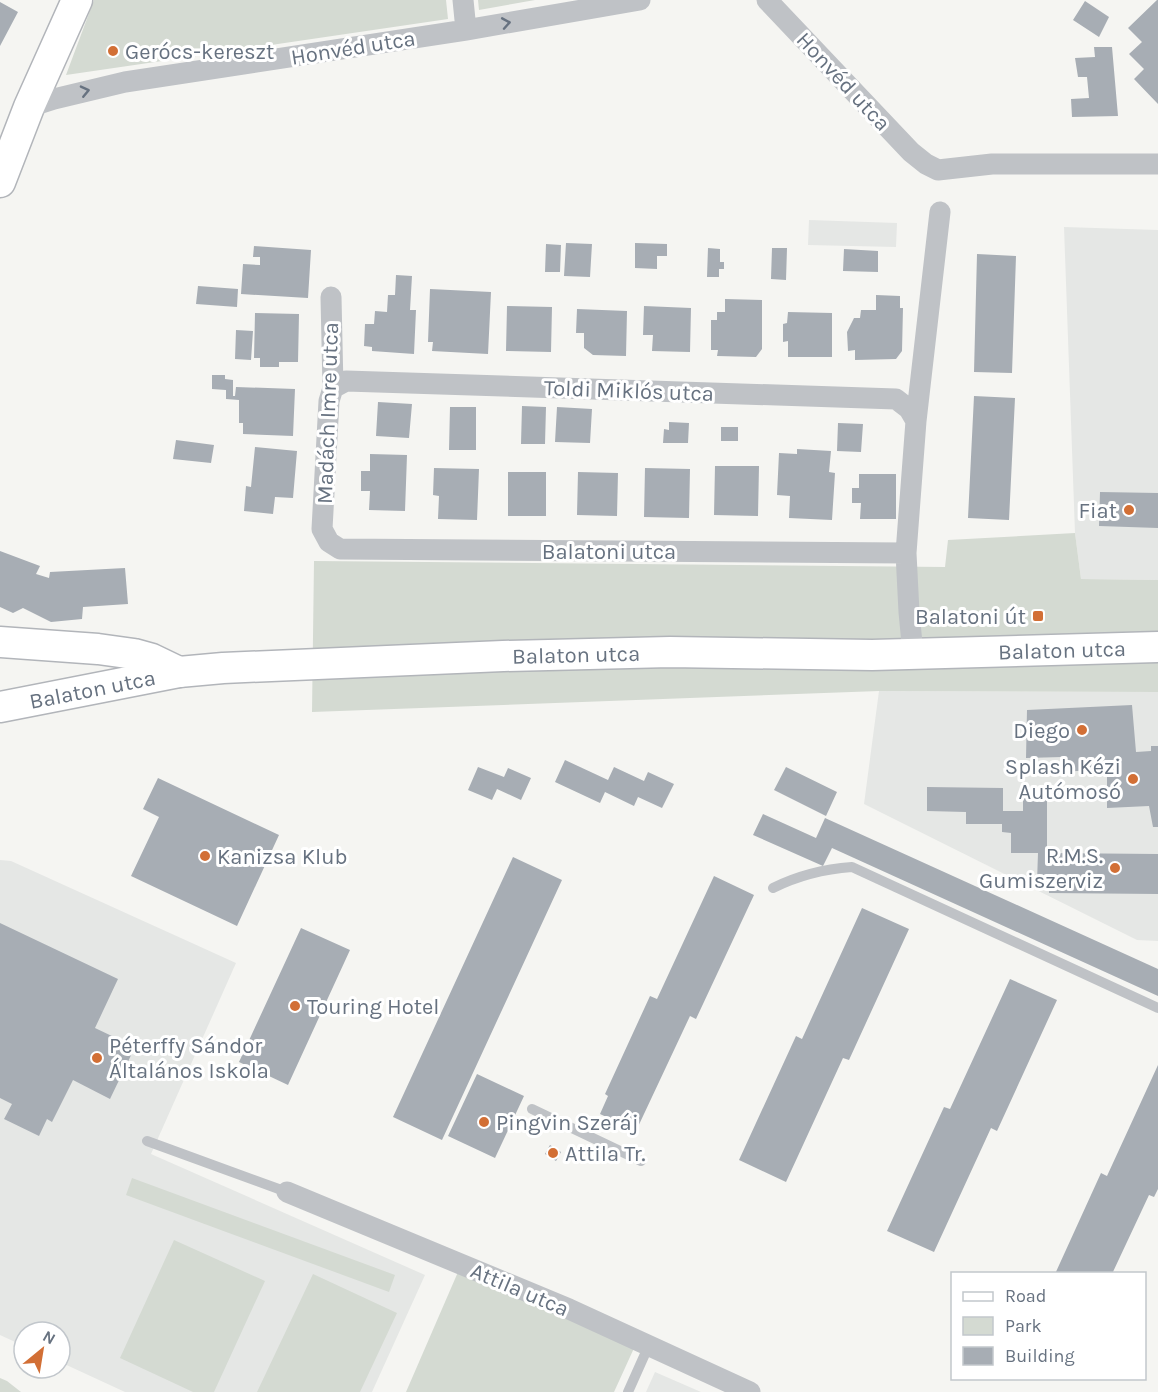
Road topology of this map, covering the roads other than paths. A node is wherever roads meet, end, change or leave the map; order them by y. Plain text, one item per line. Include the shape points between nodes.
1 (77, 0) edge
2 (463, 0) edge
3 (640, 0) edge
4 (767, 0) edge
5 (466, 30) junction
6 (29, 107) junction
7 (1158, 164) edge
8 (0, 182) edge
9 (940, 212) dead end
10 (331, 297) dead end
11 (333, 388) junction
12 (916, 421) junction
13 (322, 529) joint
14 (906, 553) junction
15 (0, 642) edge
16 (1158, 647) edge
17 (913, 654) junction
18 (179, 672) junction
19 (0, 707) edge
20 (773, 888) dead end
21 (1158, 1008) edge
22 (532, 1109) dead end
23 (147, 1142) dead end
24 (641, 1161) dead end
25 (287, 1192) joint
26 (649, 1345) junction
27 (628, 1392) edge
28 (750, 1392) edge

1 - 6 street
2 - 5 street
5 -> 3 street, Honvéd utca
4 - 7 street, Honvéd utca via 911,152 938,170 992,164
6 -> 5 street, Honvéd utca via 125,82
6 - 8 street
9 - 12 street
10 - 11 street, Madách Imre utca
11 - 12 street, Toldi Miklós utca via 346,381 896,399
11 - 13 street, Madách Imre utca
12 - 14 street
13 - 14 street, Balatoni utca via 329,542 340,549
14 - 17 street
15 - 18 street via 134,654
16 - 17 street, Balaton utca
17 - 18 street, Balaton utca via 670,652 502,656
18 - 19 street, Balaton utca
20 - 21 lane via 789,880 852,867
22 - 24 lane
23 - 25 lane
25 - 26 street, Attila utca
26 - 27 lane
26 - 28 street, Attila utca

